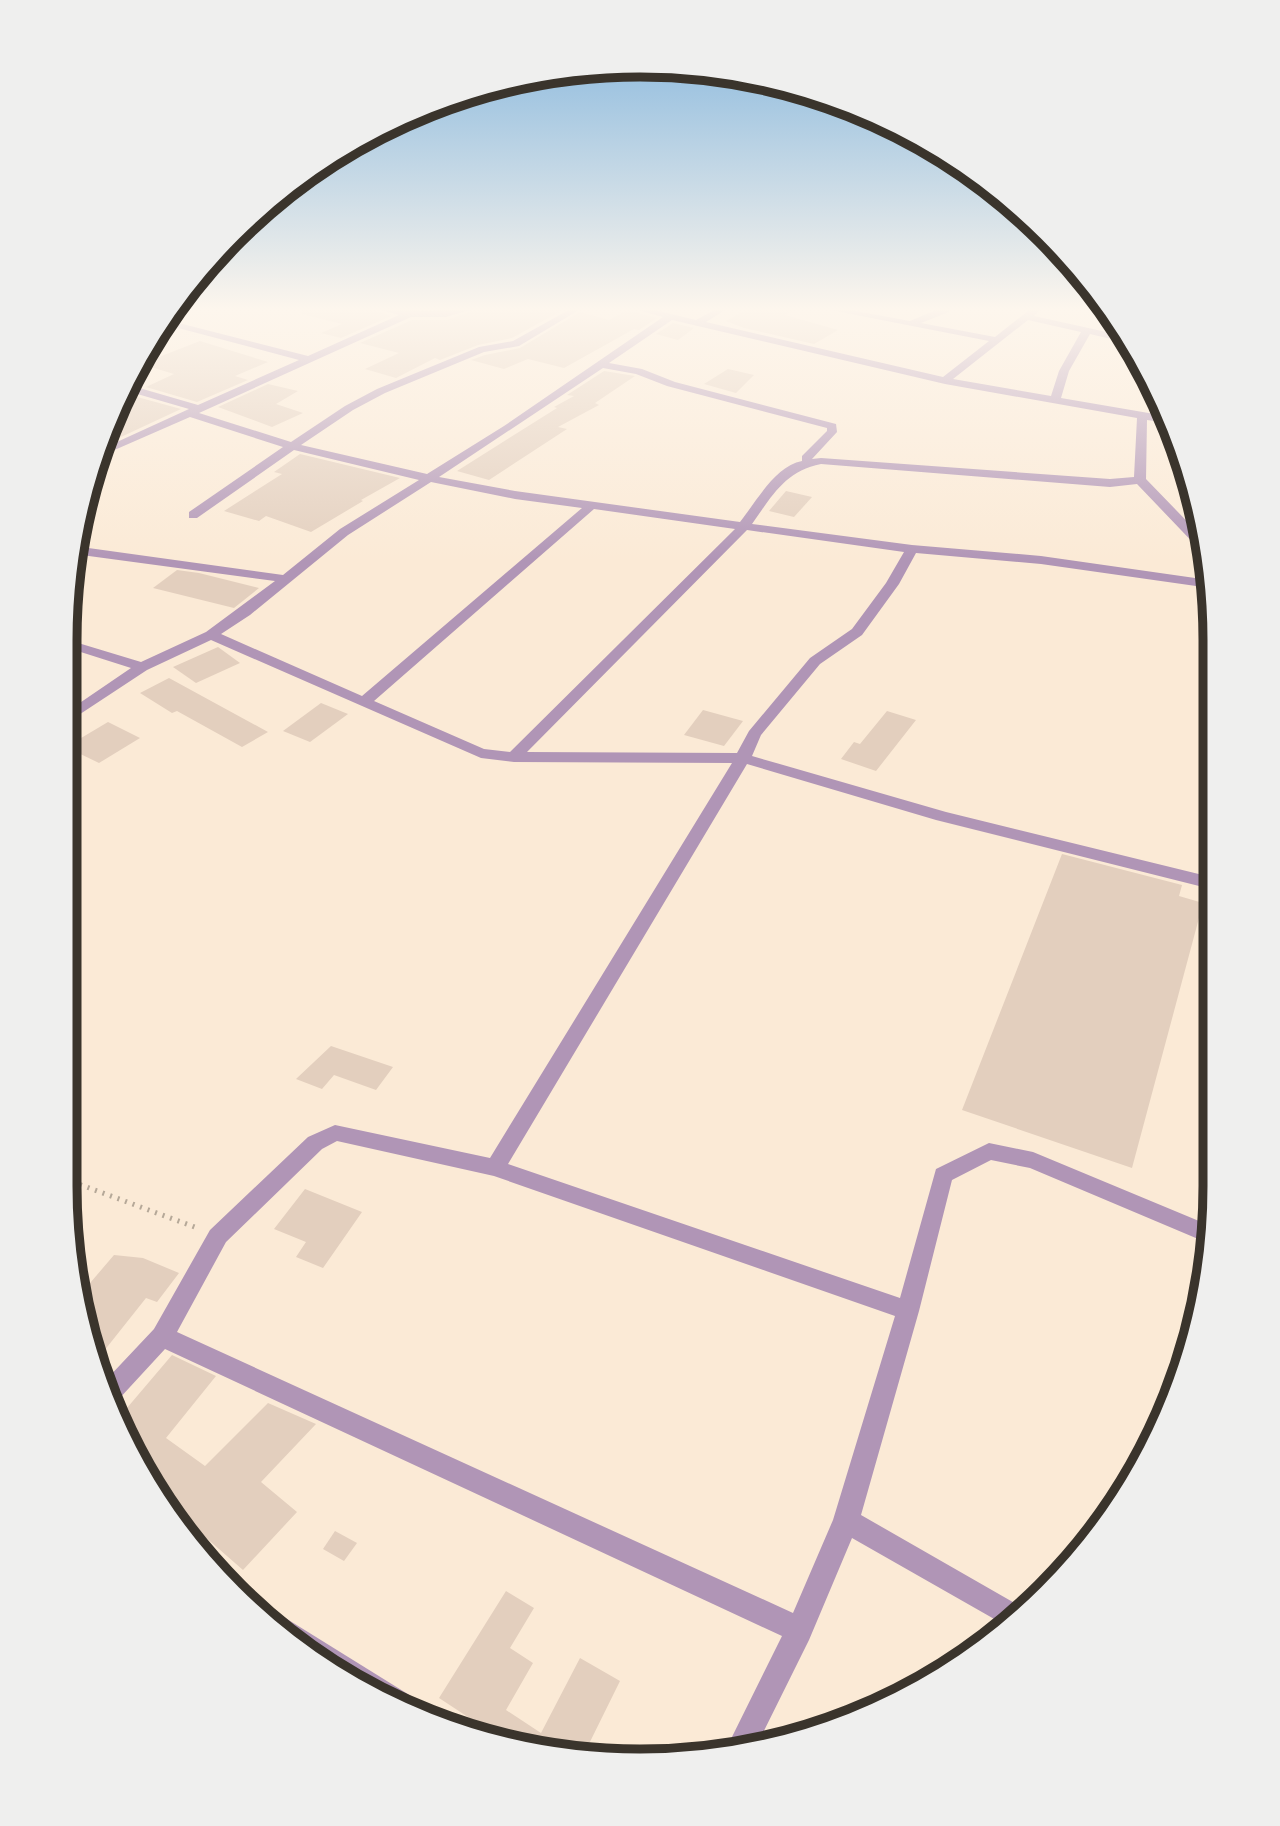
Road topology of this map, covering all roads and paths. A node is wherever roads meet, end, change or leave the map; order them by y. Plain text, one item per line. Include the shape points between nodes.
1 (140, 392) edge
2 (235, 392) edge
3 (379, 392) edge
4 (559, 392) edge
5 (702, 392) edge
6 (1007, 392) edge
7 (1058, 392) edge
8 (1055, 401) junction
9 (194, 411) junction
10 (1142, 416) junction
11 (1157, 418) edge
12 (292, 446) junction
13 (111, 449) edge
14 (808, 462) junction
15 (428, 478) junction
16 (1140, 480) junction
17 (591, 506) junction
18 (193, 515) dead end
19 (743, 527) junction
20 (1193, 535) edge
21 (912, 549) junction
22 (85, 551) edge
23 (285, 579) junction
24 (1200, 583) edge
25 (211, 635) junction
26 (77, 647) edge
27 (142, 667) junction
28 (364, 702) junction
29 (77, 712) edge
30 (514, 757) junction
31 (743, 758) junction
32 (1203, 881) edge
33 (495, 1168) junction
34 (77, 1183) edge
35 (1201, 1231) edge
36 (218, 1236) junction
37 (908, 1311) junction
38 (162, 1336) junction
39 (115, 1387) edge
40 (846, 1521) junction
41 (1007, 1612) edge
42 (799, 1630) junction
43 (745, 1739) edge

1 - 9 street
2 - 9 street
3 - 12 street
4 - 15 street
5 - 14 street via 832,426 832,432 806,458
6 - 8 street
7 - 8 street
8 - 10 street
9 - 12 street
9 - 13 street
10 - 11 street
10 - 16 street
12 - 15 street
12 - 18 street
14 - 16 street via 1110,483
14 - 19 street via 775,484
15 - 17 street
15 - 23 street via 344,532
16 - 20 street
17 - 19 street
17 - 28 street
19 - 21 street
19 - 30 street
21 - 24 street via 1041,560
21 - 31 street via 857,632 815,661 754,734
22 - 23 street
23 - 25 street
25 - 27 street
25 - 28 street
26 - 27 street
27 - 29 street
28 - 30 street via 481,753
30 - 31 street
31 - 32 street via 942,816
31 - 33 street
33 - 36 street via 335,1133 315,1143
33 - 37 street
34 - 36 path
35 - 37 street via 1033,1160 989,1151 943,1175
36 - 38 street
37 - 40 street
38 - 39 street
38 - 42 street
40 - 41 street
40 - 42 street
42 - 43 street

